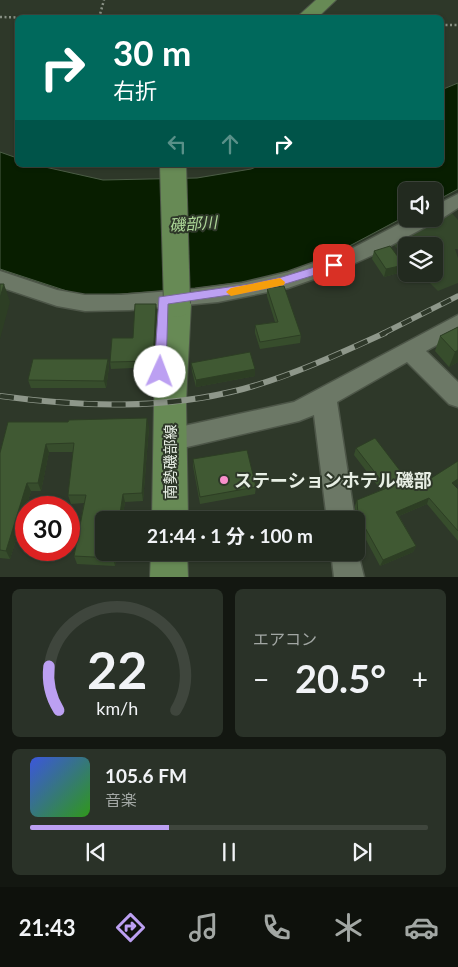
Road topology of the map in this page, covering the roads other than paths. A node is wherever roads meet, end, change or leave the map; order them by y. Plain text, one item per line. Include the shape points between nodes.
1 (326, 0) edge
2 (308, 15) edge
3 (173, 167) edge
4 (458, 200) edge
5 (443, 209) edge
6 (409, 227) edge
7 (0, 279) edge
8 (170, 302) junction
9 (458, 323) edge
10 (410, 350) junction
11 (324, 397) junction
12 (458, 397) edge
13 (170, 440) junction
14 (170, 511) edge
15 (340, 511) edge
16 (170, 561) edge
17 (346, 561) edge
18 (170, 577) edge
19 (349, 577) edge

1 - 2 main road
3 - 8 main road, 南勢磯部線, bridge
4 - 5 street
6 - 8 street via 354,256 310,273
7 - 8 street via 77,302
8 - 13 main road, 南勢磯部線
9 - 10 street
10 - 11 street
10 - 12 street
11 - 13 street via 299,410
11 - 15 street
13 - 14 main road, 南勢磯部線
16 - 18 main road
17 - 19 street

